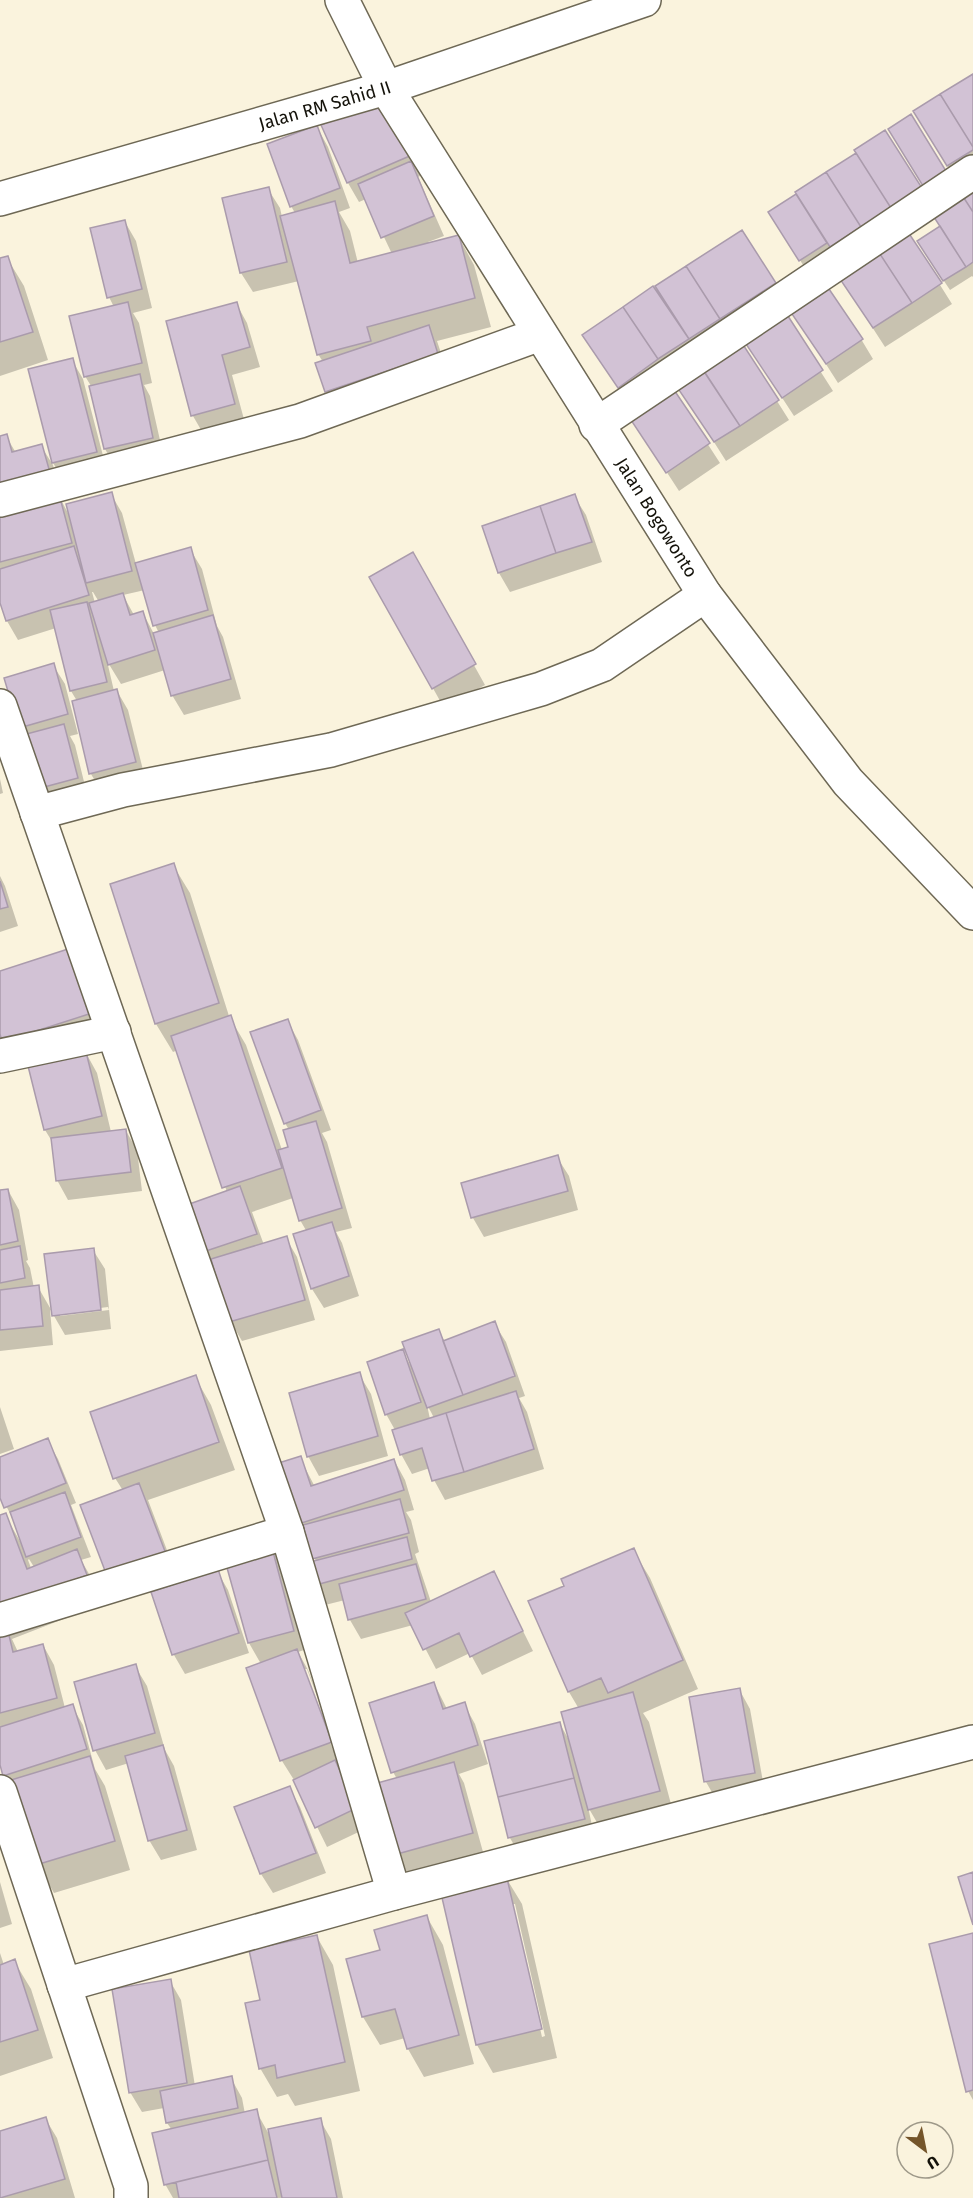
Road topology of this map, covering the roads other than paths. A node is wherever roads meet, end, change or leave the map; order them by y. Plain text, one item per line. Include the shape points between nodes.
1 (342, 0) edge
2 (644, 0) edge
3 (386, 88) junction
4 (973, 172) edge
5 (0, 200) edge
6 (540, 334) junction
7 (596, 424) junction
8 (0, 500) edge
9 (705, 595) junction
10 (0, 706) edge
11 (37, 813) junction
12 (973, 913) edge
13 (114, 1032) junction
14 (0, 1056) edge
15 (287, 1532) junction
16 (0, 1620) edge
17 (973, 1742) edge
18 (0, 1792) edge
19 (394, 1893) junction
20 (64, 1985) junction
21 (131, 2192) edge

1 - 3 street, Jalan Bogowonto
2 - 3 street, Jalan RM Sahid II
3 - 5 street, Jalan RM Sahid II
3 - 6 street, Jalan Bogowonto
4 - 7 street
6 - 7 street, Jalan Bogowonto
6 - 8 street via 300,421
7 - 9 street, Jalan Bogowonto
9 - 11 street via 602,665 541,689 331,750 123,790
9 - 12 street, Jalan Bogowonto via 848,782
10 - 11 street
11 - 13 street
13 - 14 street
13 - 15 street
15 - 16 street
15 - 19 street
17 - 19 street
18 - 20 street
19 - 20 street
20 - 21 street

